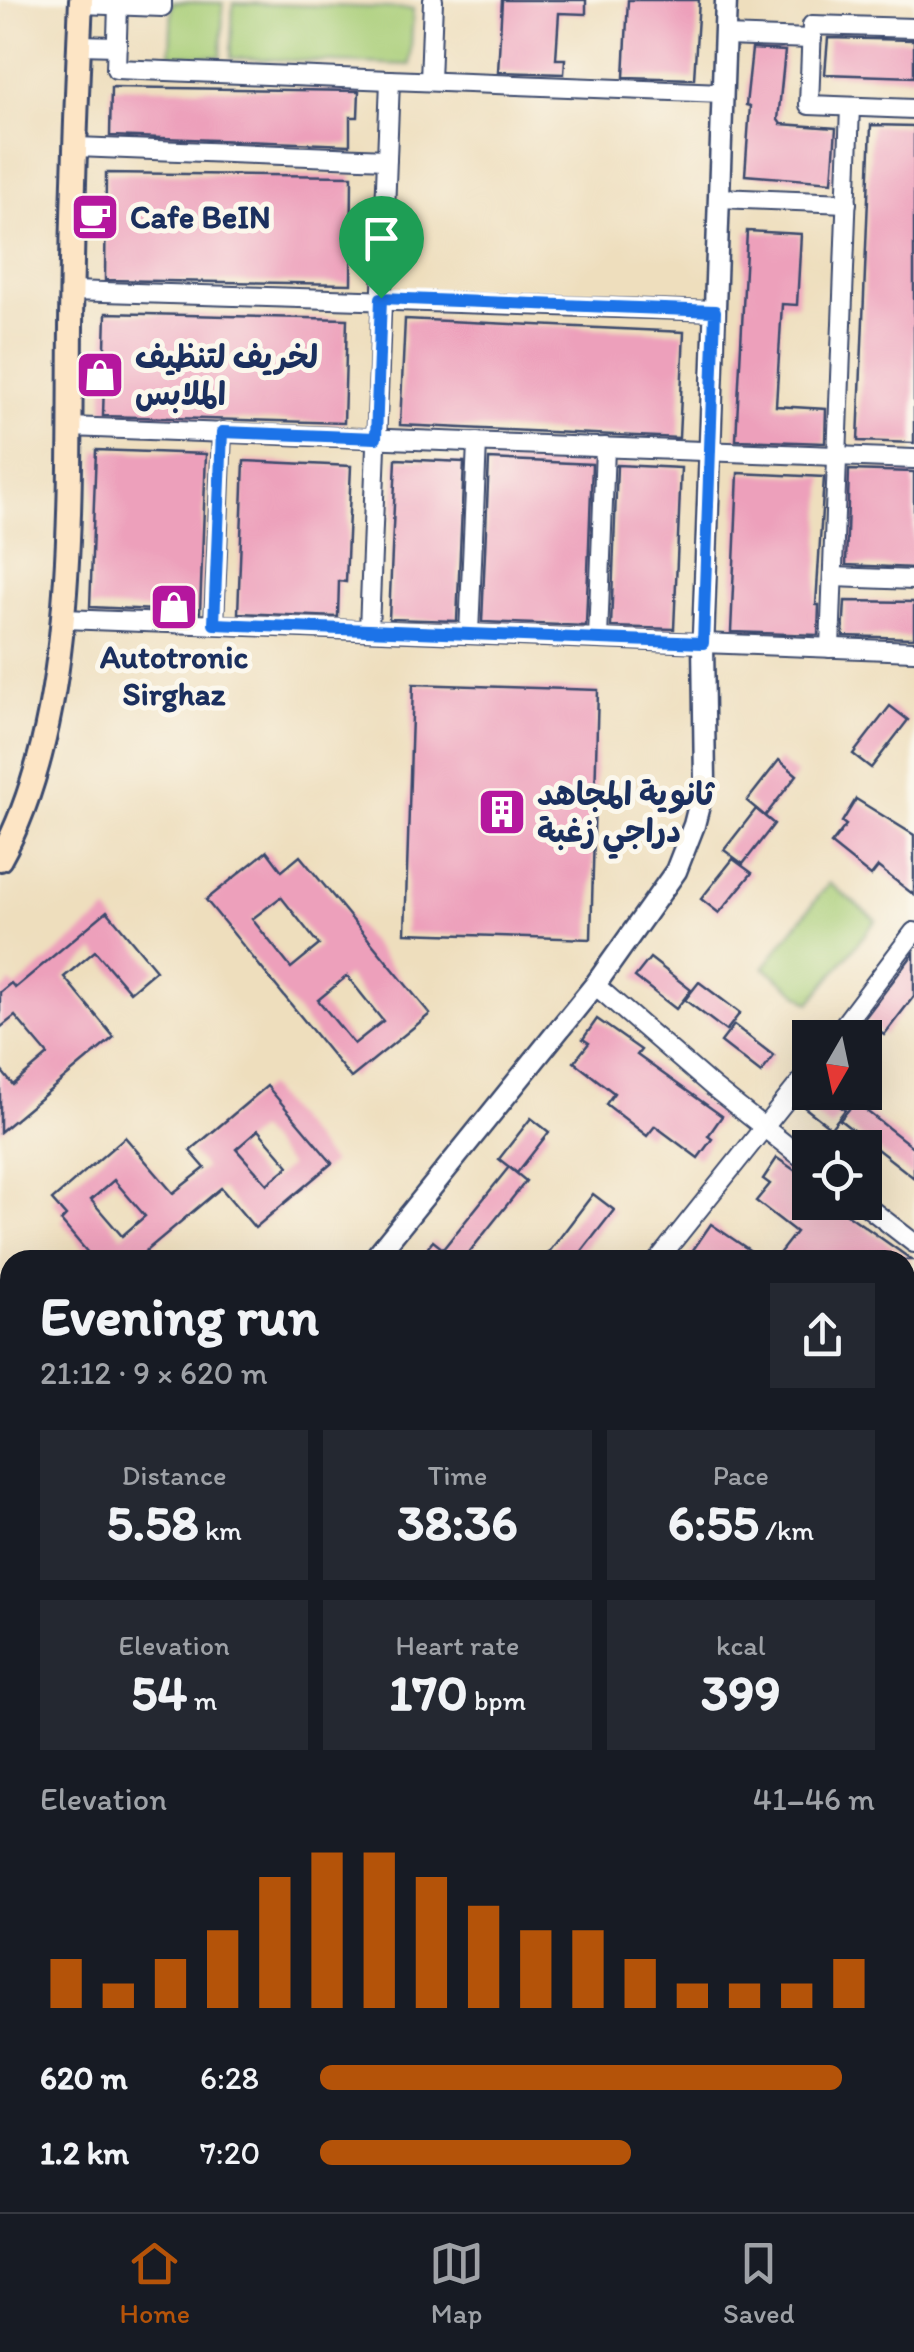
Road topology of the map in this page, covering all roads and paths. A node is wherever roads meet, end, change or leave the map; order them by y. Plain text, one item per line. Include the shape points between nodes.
1 (162, 0) edge
2 (433, 0) edge
3 (726, 0) edge
4 (81, 2) edge
5 (118, 6) junction
6 (914, 28) edge
7 (725, 36) junction
8 (812, 40) junction
9 (78, 45) junction
10 (117, 46) junction
11 (390, 80) junction
12 (430, 81) junction
13 (723, 92) junction
14 (850, 107) junction
15 (914, 109) edge
16 (76, 147) junction
17 (386, 159) junction
18 (719, 198) junction
19 (847, 204) junction
20 (71, 291) junction
21 (381, 298) junction
22 (715, 311) junction
23 (70, 426) junction
24 (222, 432) junction
25 (376, 438) junction
26 (476, 442) junction
27 (605, 447) junction
28 (710, 451) junction
29 (838, 456) junction
30 (914, 458) edge
31 (833, 577) junction
32 (914, 580) edge
33 (64, 618) junction
34 (214, 624) junction
35 (369, 630) junction
36 (470, 634) junction
37 (598, 639) junction
38 (703, 643) junction
39 (830, 648) junction
40 (914, 651) edge
41 (0, 859) edge
42 (914, 932) edge
43 (596, 985) junction
44 (848, 1020) edge
45 (792, 1094) edge
46 (765, 1130) junction
47 (792, 1150) edge
48 (882, 1219) edge
49 (914, 1244) edge
50 (381, 1250) edge
51 (666, 1250) edge

1 - 5 street via 162,7
2 - 12 street
3 - 7 street
4 - 5 street
4 - 9 main road
5 - 10 street
6 - 8 street via 812,25
7 - 8 street
7 - 13 street
8 - 14 street via 809,105
9 - 10 street
9 - 16 main road
10 - 11 street via 116,69
11 - 12 street
11 - 17 street
12 - 13 street
13 - 18 street
14 - 15 street
14 - 19 street
16 - 17 street
16 - 20 main road
17 - 21 street
18 - 19 street
18 - 22 street
19 - 29 street
20 - 21 street
20 - 23 main road
21 - 22 street
21 - 25 street
22 - 28 street
23 - 24 street
23 - 33 main road
24 - 25 street
24 - 34 street
25 - 26 street
25 - 35 street
26 - 27 street
26 - 36 street
27 - 28 street
27 - 37 street
28 - 29 street
28 - 38 street
29 - 30 street
29 - 31 street
31 - 32 street
31 - 39 street
33 - 34 street
33 - 41 main road via 34,778
34 - 35 street
35 - 36 street
36 - 37 street
37 - 38 street
38 - 39 street
38 - 43 street via 705,782 694,825 676,871
39 - 40 street
42 - 44 street
43 - 46 street
43 - 50 street
45 - 46 street
46 - 47 street
46 - 51 street
48 - 49 street

